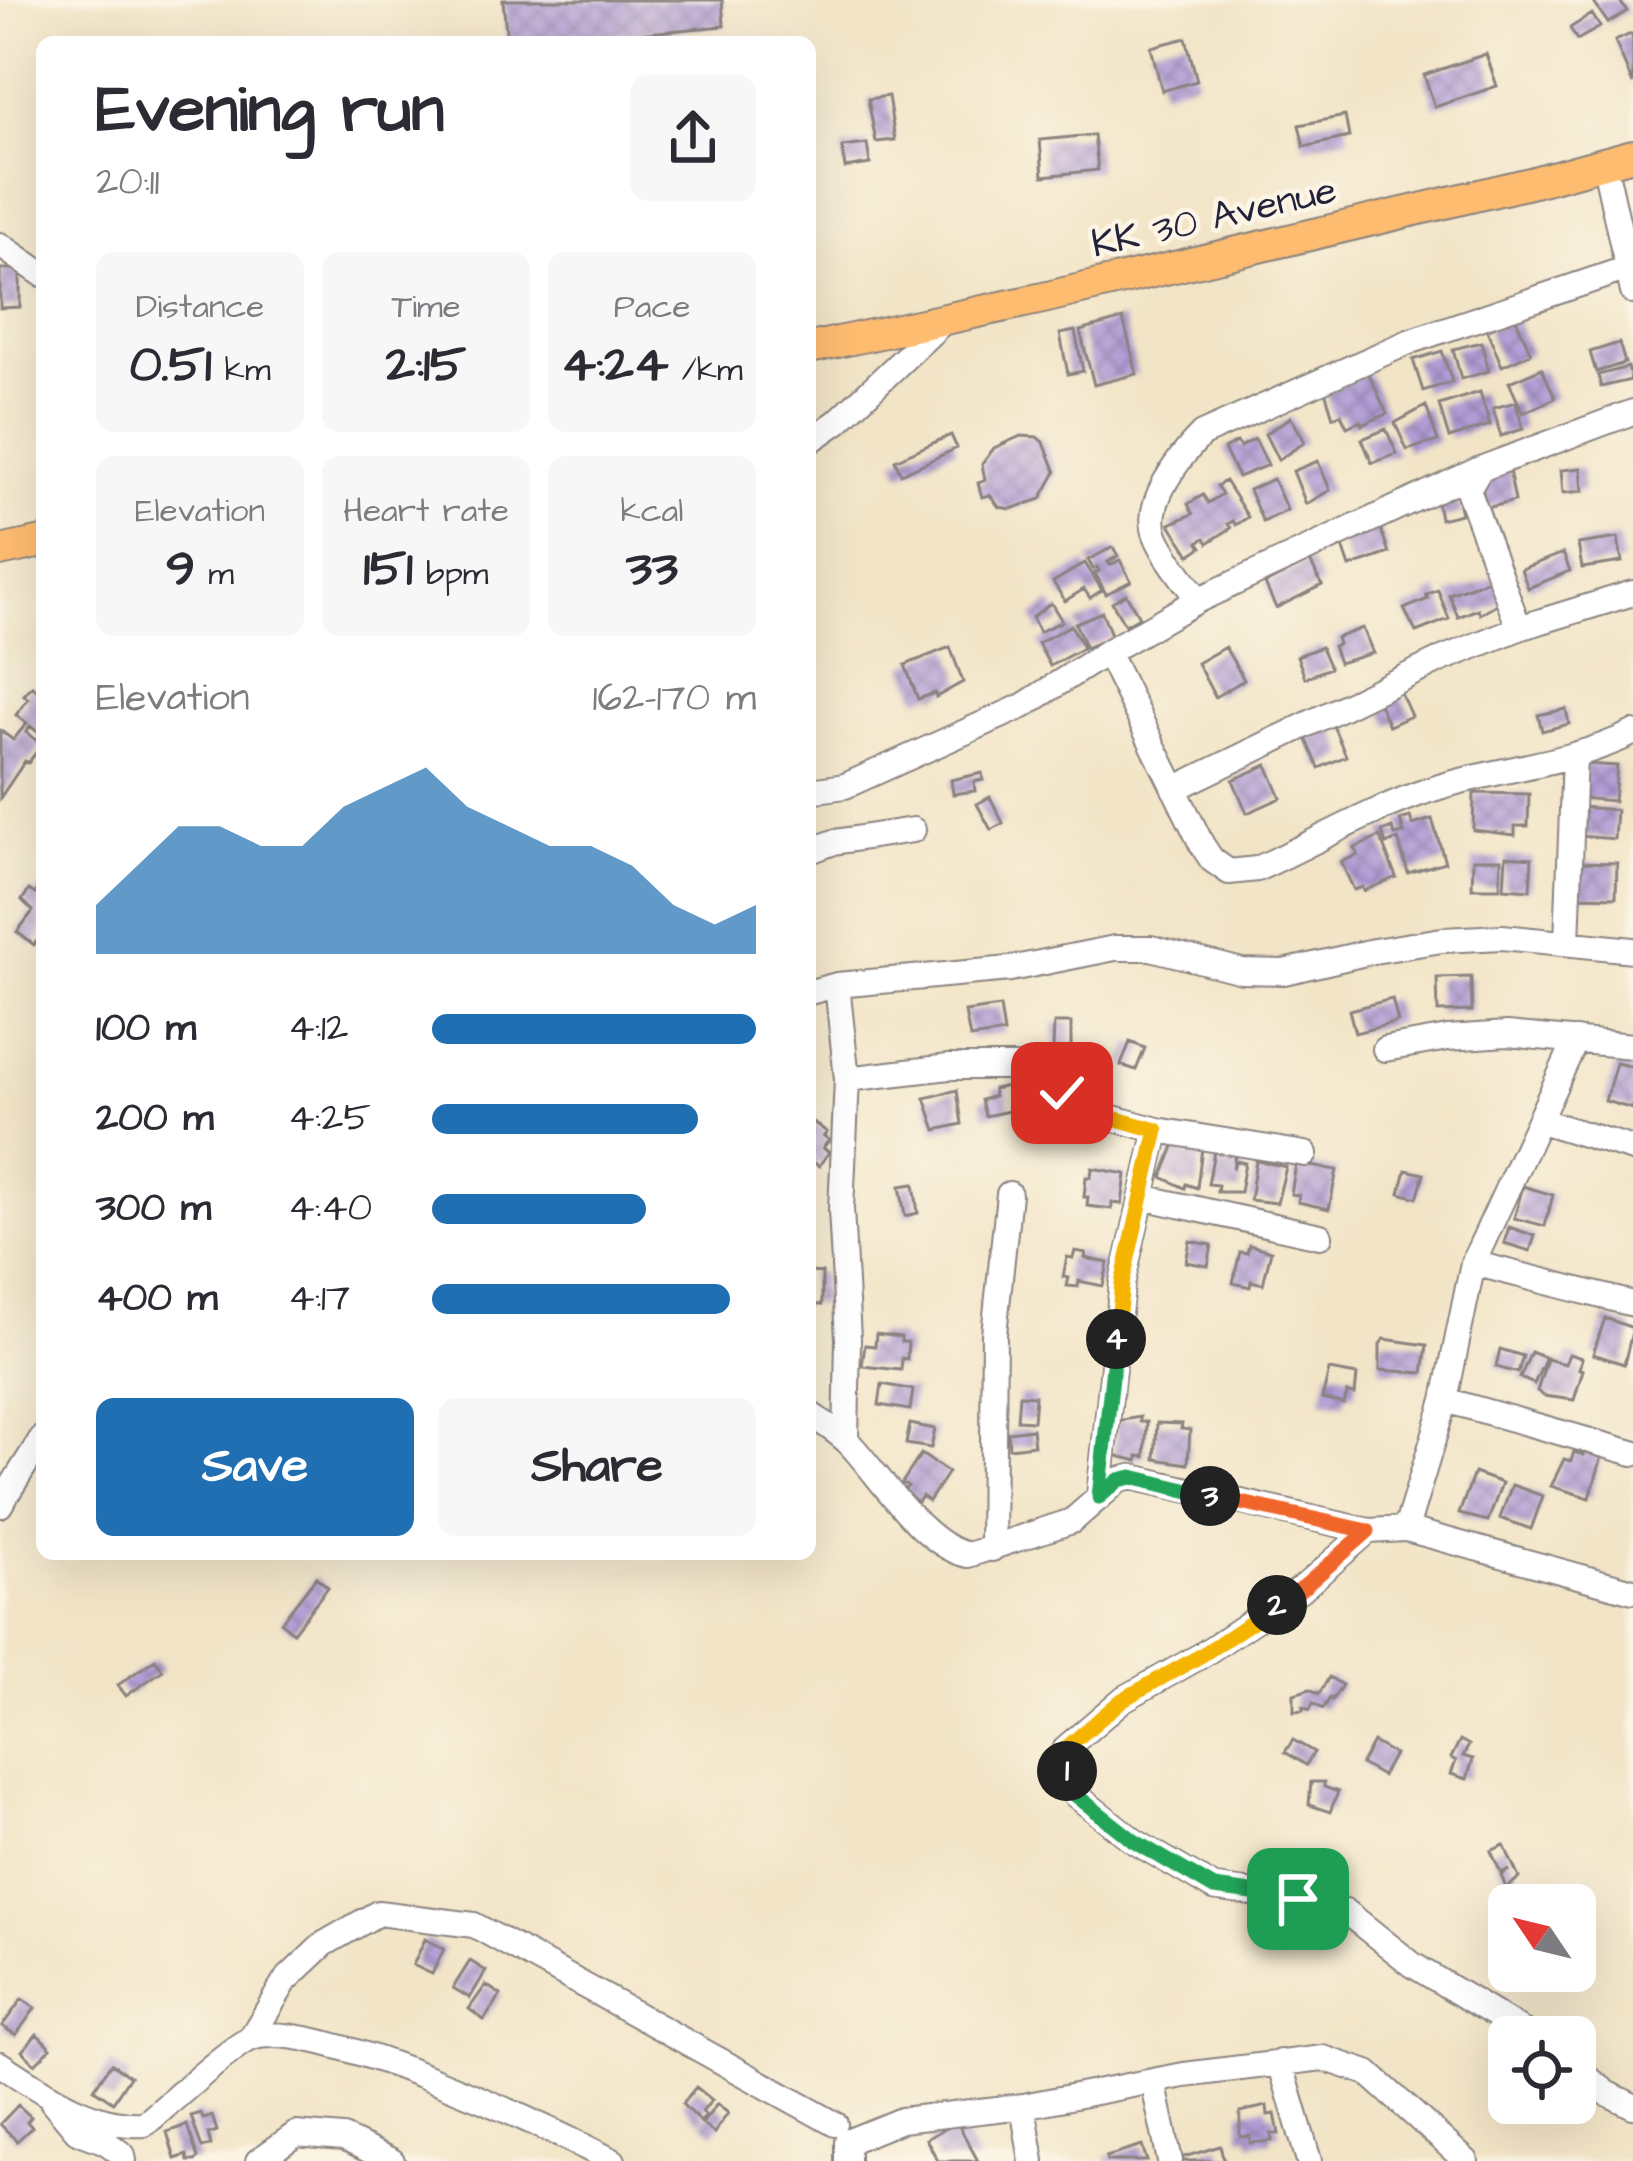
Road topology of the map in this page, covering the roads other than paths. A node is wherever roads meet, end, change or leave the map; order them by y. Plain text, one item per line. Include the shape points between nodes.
1 (1619, 159) edge
2 (0, 244) edge
3 (36, 270) edge
4 (1629, 281) edge
5 (950, 316) junction
6 (816, 347) edge
7 (1633, 412) edge
8 (816, 436) edge
9 (1480, 469) junction
10 (36, 543) edge
11 (0, 550) edge
12 (1633, 593) edge
13 (1198, 600) junction
14 (1519, 628) junction
15 (1107, 652) junction
16 (1633, 733) edge
17 (1574, 756) junction
18 (1174, 789) junction
19 (816, 790) edge
20 (913, 830) dead end
21 (816, 849) edge
22 (1567, 942) junction
23 (1633, 950) edge
24 (837, 985) junction
25 (816, 990) edge
26 (1576, 1040) junction
27 (1633, 1046) edge
28 (1385, 1049) dead end
29 (847, 1079) junction
30 (1540, 1121) junction
31 (1157, 1130) junction
32 (1633, 1149) edge
33 (1305, 1154) dead end
34 (1009, 1193) dead end
35 (1142, 1197) junction
36 (1320, 1235) dead end
37 (1474, 1263) junction
38 (1633, 1304) edge
39 (1445, 1400) junction
40 (816, 1418) edge
41 (846, 1440) junction
42 (36, 1446) edge
43 (1633, 1453) edge
44 (7, 1482) edge
45 (1099, 1497) junction
46 (0, 1505) edge
47 (1406, 1529) junction
48 (1368, 1531) junction
49 (992, 1549) junction
50 (1633, 1591) edge
51 (1497, 2016) edge
52 (250, 2039) junction
53 (1280, 2062) junction
54 (0, 2064) edge
55 (1153, 2081) junction
56 (1596, 2082) edge
57 (47, 2094) junction
58 (1023, 2106) junction
59 (1633, 2106) edge
60 (835, 2125) dead end
61 (1462, 2159) edge
62 (124, 2161) edge
63 (258, 2161) edge
64 (392, 2161) edge
65 (613, 2161) edge
66 (848, 2161) edge
67 (1032, 2161) edge
68 (1170, 2161) edge
69 (1309, 2161) edge

1 - 4 street
1 - 5 main road, KK 30 Avenue
2 - 3 street
4 - 13 street via 1411,341 1202,434 1152,516 1156,536
5 - 6 main road, KK 30 Avenue
5 - 8 street
7 - 9 street
9 - 13 street
9 - 14 street via 1468,490
10 - 11 main road
12 - 14 street
13 - 15 street
14 - 18 street
15 - 18 street
15 - 19 street via 1023,706 845,786
16 - 17 street
17 - 18 street via 1415,795 1257,869 1229,872 1202,845
17 - 22 street
20 - 21 street
22 - 23 street
22 - 24 street via 1442,940 1284,972 1115,948 1010,969
24 - 25 street
24 - 29 street
26 - 27 street
26 - 28 street via 1507,1034
26 - 30 street
29 - 31 street via 1018,1067 1094,1113
29 - 41 street
30 - 32 street
30 - 37 street
31 - 33 street
31 - 35 street
34 - 49 street via 994,1334
35 - 36 street
35 - 45 street via 1122,1284
37 - 38 street
37 - 39 street
39 - 43 street
39 - 47 street
40 - 41 street
41 - 49 street via 954,1552
42 - 44 street
44 - 46 street
45 - 48 street via 1132,1477
45 - 49 street via 1072,1521
47 - 48 street
47 - 50 street
48 - 51 street via 1305,1586 1122,1700 1066,1748 1068,1789 1214,1888 1345,1911 1413,1966
52 - 57 street via 145,2124 102,2120
52 - 60 street via 286,1980 324,1944 378,1913 475,1925
52 - 65 street via 278,2035 379,2060
53 - 55 street
53 - 61 street via 1323,2058 1368,2073
53 - 69 street
54 - 57 street
55 - 58 street
55 - 68 street
56 - 59 street
57 - 62 street via 77,2131 106,2142
58 - 66 street via 901,2120 847,2142
58 - 67 street
63 - 64 street via 296,2134 343,2138

